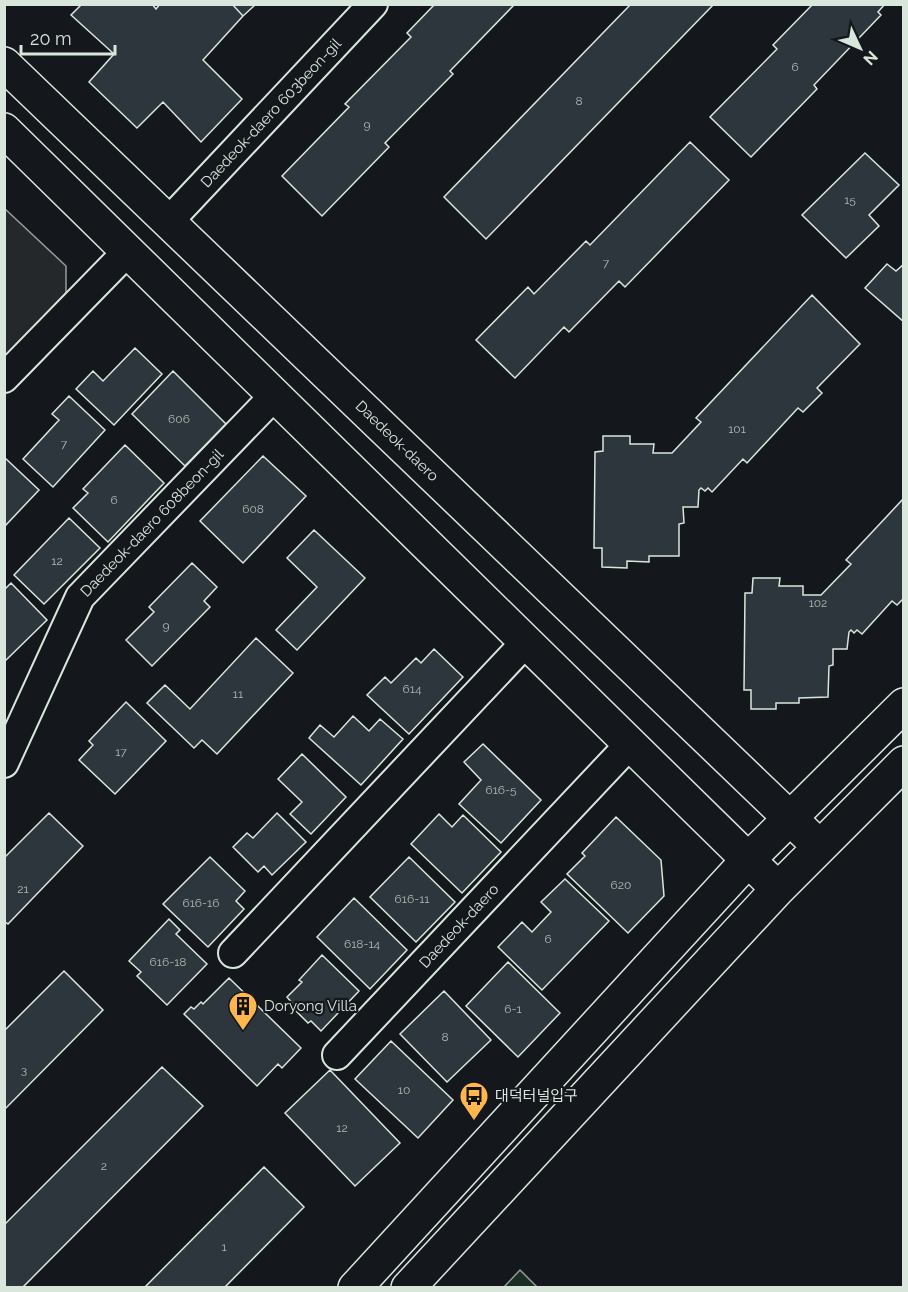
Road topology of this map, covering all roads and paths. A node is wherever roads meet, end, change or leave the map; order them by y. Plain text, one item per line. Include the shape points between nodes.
1 (373, 4) edge
2 (4, 64) edge
3 (4, 130) edge
4 (168, 222) junction
5 (128, 251) junction
6 (4, 378) edge
7 (275, 395) junction
8 (526, 642) junction
9 (903, 705) edge
10 (630, 744) junction
11 (4, 763) edge
12 (903, 763) edge
13 (789, 818) junction
14 (820, 847) junction
15 (748, 860) junction
16 (778, 890) junction
17 (233, 953) dead end
18 (337, 1055) dead end
19 (355, 1287) edge
20 (408, 1287) edge

1 - 4 street, Daedeok-daero 603beon-gil
2 - 4 main road, Daedeok-daero
3 - 5 main road
4 - 13 main road, Daedeok-daero
5 - 6 street
5 - 7 main road
7 - 8 main road
7 - 11 street, Daedeok-daero 608beon-gil via 80,597
8 - 10 main road
8 - 17 street
9 - 13 main road
10 - 15 main road
10 - 18 street, Daedeok-daero
12 - 14 main road
13 - 14 main road, Daedeok-daero
13 - 15 main road
14 - 16 main road
15 - 16 main road
15 - 19 main road
16 - 20 main road

